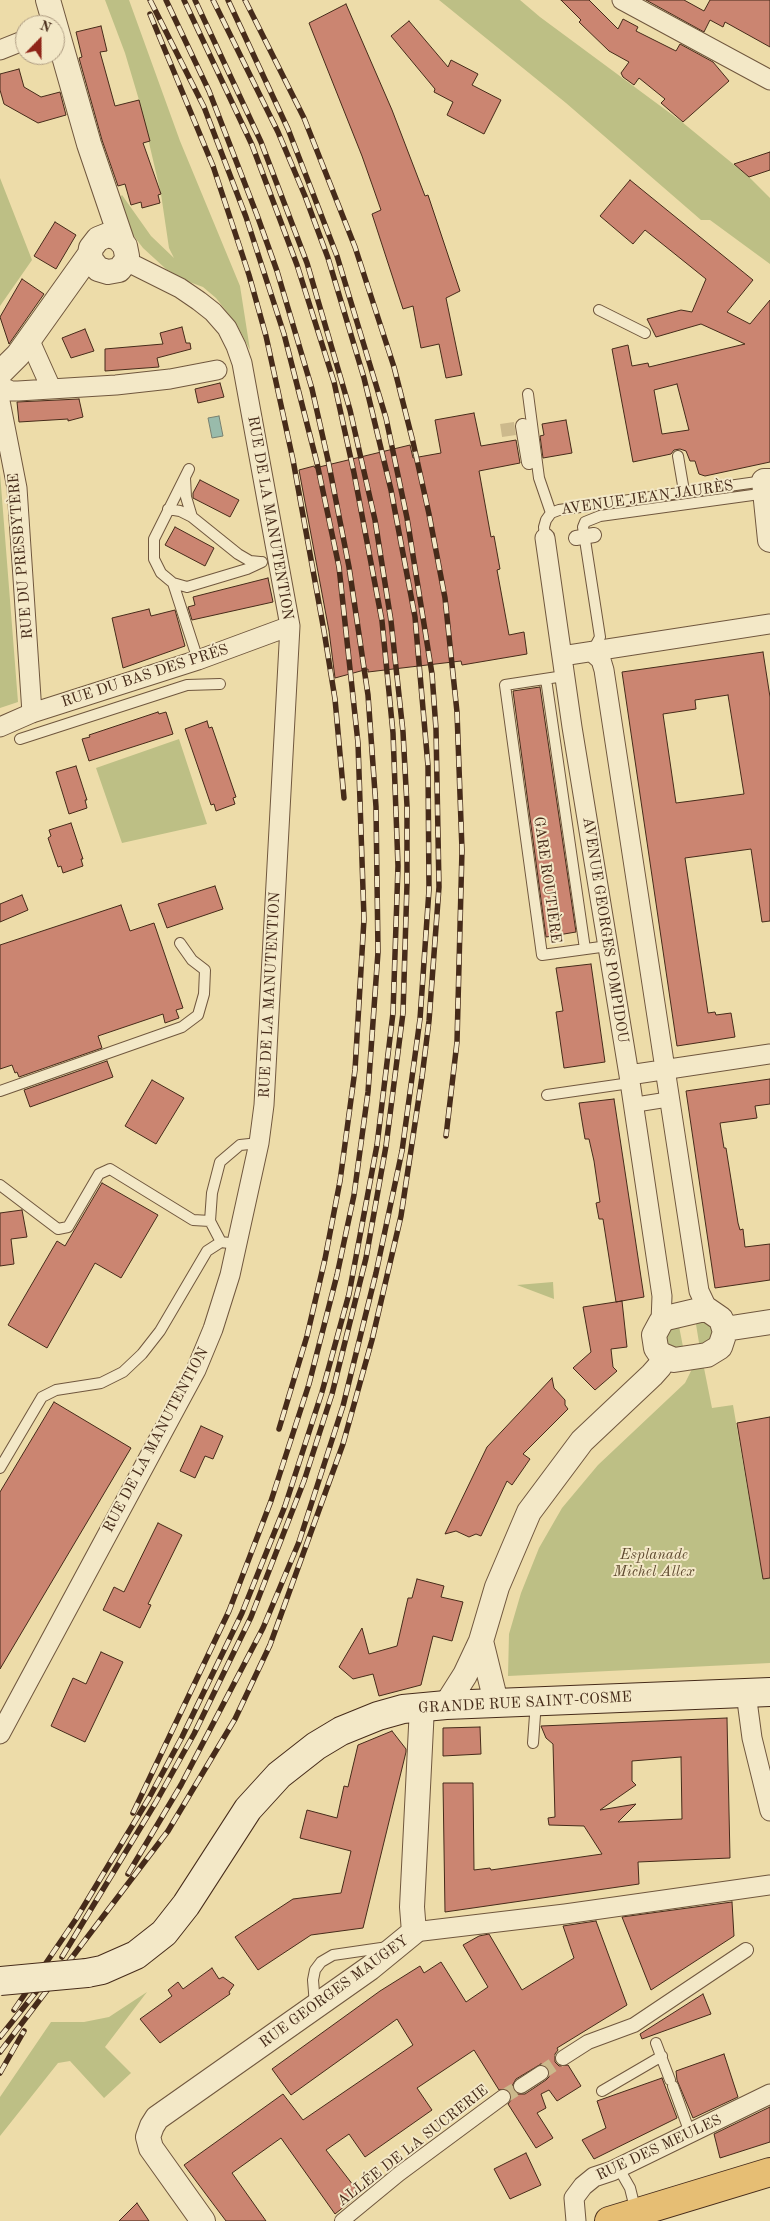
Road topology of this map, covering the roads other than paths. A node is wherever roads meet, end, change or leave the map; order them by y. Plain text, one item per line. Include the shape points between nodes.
1 (48, 0) edge
2 (622, 0) edge
3 (52, 15) edge
4 (15, 44) edge
5 (0, 50) edge
6 (65, 61) edge
7 (770, 80) edge
8 (95, 163) junction
9 (124, 251) junction
10 (97, 255) junction
11 (599, 310) dead end
12 (645, 333) dead end
13 (29, 338) junction
14 (217, 370) dead end
15 (51, 388) junction
16 (0, 389) edge
17 (528, 394) dead end
18 (523, 426) tunnel mouth
19 (678, 456) dead end
20 (530, 462) dead end
21 (768, 487) edge
22 (684, 491) junction
23 (168, 509) junction
24 (551, 512) junction
25 (192, 518) junction
26 (770, 540) edge
27 (546, 542) joint
28 (270, 561) junction
29 (173, 583) junction
30 (770, 624) edge
31 (290, 626) junction
32 (592, 652) junction
33 (562, 656) junction
34 (198, 660) junction
35 (564, 676) junction
36 (546, 679) junction
37 (220, 684) dead end
38 (32, 713) junction
39 (0, 728) edge
40 (20, 739) dead end
41 (180, 943) dead end
42 (608, 946) junction
43 (585, 949) junction
44 (770, 1054) edge
45 (667, 1069) junction
46 (629, 1079) junction
47 (0, 1091) edge
48 (547, 1095) dead end
49 (671, 1099) junction
50 (633, 1105) junction
51 (259, 1142) junction
52 (0, 1186) edge
53 (210, 1221) junction
54 (229, 1243) junction
55 (708, 1310) junction
56 (661, 1322) junction
57 (770, 1322) edge
58 (725, 1329) junction
59 (660, 1354) junction
60 (0, 1468) edge
61 (482, 1641) junction
62 (758, 1692) edge
63 (536, 1701) junction
64 (496, 1702) junction
65 (434, 1706) junction
66 (0, 1734) edge
67 (533, 1743) dead end
68 (770, 1811) edge
69 (770, 1885) edge
70 (405, 1939) junction
71 (746, 1950) dead end
72 (0, 1981) edge
73 (315, 2007) junction
74 (656, 2042) dead end
75 (662, 2056) junction
76 (563, 2058) tunnel mouth
77 (541, 2073) tunnel mouth
78 (521, 2086) tunnel mouth
79 (602, 2091) dead end
80 (770, 2094) edge
81 (503, 2097) tunnel mouth
82 (690, 2133) junction
83 (612, 2171) junction
84 (770, 2172) edge
85 (636, 2212) junction
86 (203, 2221) edge
87 (342, 2221) edge
88 (576, 2221) edge
89 (609, 2221) edge

1 - 3 street
2 - 7 street
4 - 5 street
6 - 8 street
8 - 9 street
8 - 10 street via 105,226
9 - 10 street via 108,235
9 - 10 street via 119,270 114,272
9 - 28 street, RUE DE LA MANUTENTION via 213,312 236,346 242,363
10 - 13 street
11 - 12 lane
13 - 15 street
13 - 16 street
14 - 15 street via 148,382
15 - 16 street
16 - 38 street, RUE DU PRESBYTÈRE via 17,488
17 - 24 lane via 540,478
18 - 20 street
19 - 22 lane
21 - 22 lane, AVENUE JEAN JAURÈS
21 - 26 street
21 - 32 lane, AVENUE JEAN JAURÈS via 600,516 585,522 600,637
22 - 24 lane, AVENUE JEAN JAURÈS
23 - 25 lane
23 - 25 lane via 187,474 186,497
23 - 29 lane via 154,539 154,559 161,572
24 - 27 lane, AVENUE JEAN JAURÈS via 544,527
25 - 28 lane via 250,561
27 - 33 street, AVENUE GEORGES POMPIDOU
28 - 29 lane via 188,587
28 - 31 street, RUE DE LA MANUTENTION
29 - 34 lane
30 - 32 street
31 - 34 street, RUE DU BAS DES PRÉS
31 - 51 street, RUE DE LA MANUTENTION via 265,1096
32 - 33 street
32 - 45 street via 601,660 604,670
33 - 35 street, AVENUE GEORGES POMPIDOU
34 - 38 street, RUE DU BAS DES PRÉS
35 - 36 lane, GARE ROUTIÈRE
35 - 42 street, AVENUE GEORGES POMPIDOU
36 - 43 lane, GARE ROUTIÈRE
36 - 43 lane, GARE ROUTIÈRE via 505,685 542,955
37 - 40 lane via 187,685
38 - 39 street, RUE DU BAS DES PRÉS
41 - 47 lane via 192,960 205,970 204,994 198,1015 182,1027
42 - 43 lane
42 - 46 street, AVENUE GEORGES POMPIDOU
44 - 45 street
45 - 46 street
45 - 49 street
46 - 48 lane
46 - 50 street, AVENUE GEORGES POMPIDOU
49 - 50 street
49 - 55 street via 699,1291
50 - 56 street, AVENUE GEORGES POMPIDOU via 662,1296
51 - 53 lane via 240,1145 220,1162 212,1193
51 - 54 street, RUE DE LA MANUTENTION
52 - 53 lane via 58,1230 68,1227 99,1174 110,1169 193,1220
53 - 54 lane
54 - 60 lane via 207,1251 160,1331 123,1372 100,1383 56,1390 42,1397
54 - 66 street, RUE DE LA MANUTENTION via 230,1276 196,1370
55 - 56 street via 666,1318
55 - 58 street via 721,1319
56 - 59 street via 654,1335
57 - 58 street
58 - 59 street via 724,1340 714,1352 674,1360
59 - 61 street via 660,1366 652,1376 582,1441 529,1512 496,1587
61 - 64 street
61 - 65 street via 465,1675
62 - 63 main road, GRANDE RUE SAINT-COSME
62 - 68 street via 752,1738
63 - 64 main road, GRANDE RUE SAINT-COSME
63 - 67 lane
64 - 65 main road, GRANDE RUE SAINT-COSME
65 - 70 street via 412,1907
65 - 72 main road, GRANDE RUE SAINT-COSME, bridge via 403,1709 369,1720 333,1736 296,1760 248,1808 186,1906 164,1933 136,1954 102,1970 87,1973
69 - 70 street, RUE GEORGES MAUGEY
70 - 73 street, RUE GEORGES MAUGEY
70 - 73 lane via 333,1955 320,1962 313,1980
71 - 76 street via 634,2026 588,2042
73 - 86 street, RUE GEORGES MAUGEY via 157,2118 152,2126 148,2137 151,2148
74 - 75 lane
75 - 79 lane
75 - 82 lane
77 - 78 street
80 - 82 street, RUE DES MEULES
81 - 87 street, ALLÉE DE LA SUCRERIE
82 - 83 street, RUE DES MEULES
83 - 85 lane via 622,2174 630,2188
83 - 88 street, RUE DES MEULES via 594,2177 574,2198
84 - 85 main road
85 - 89 main road

